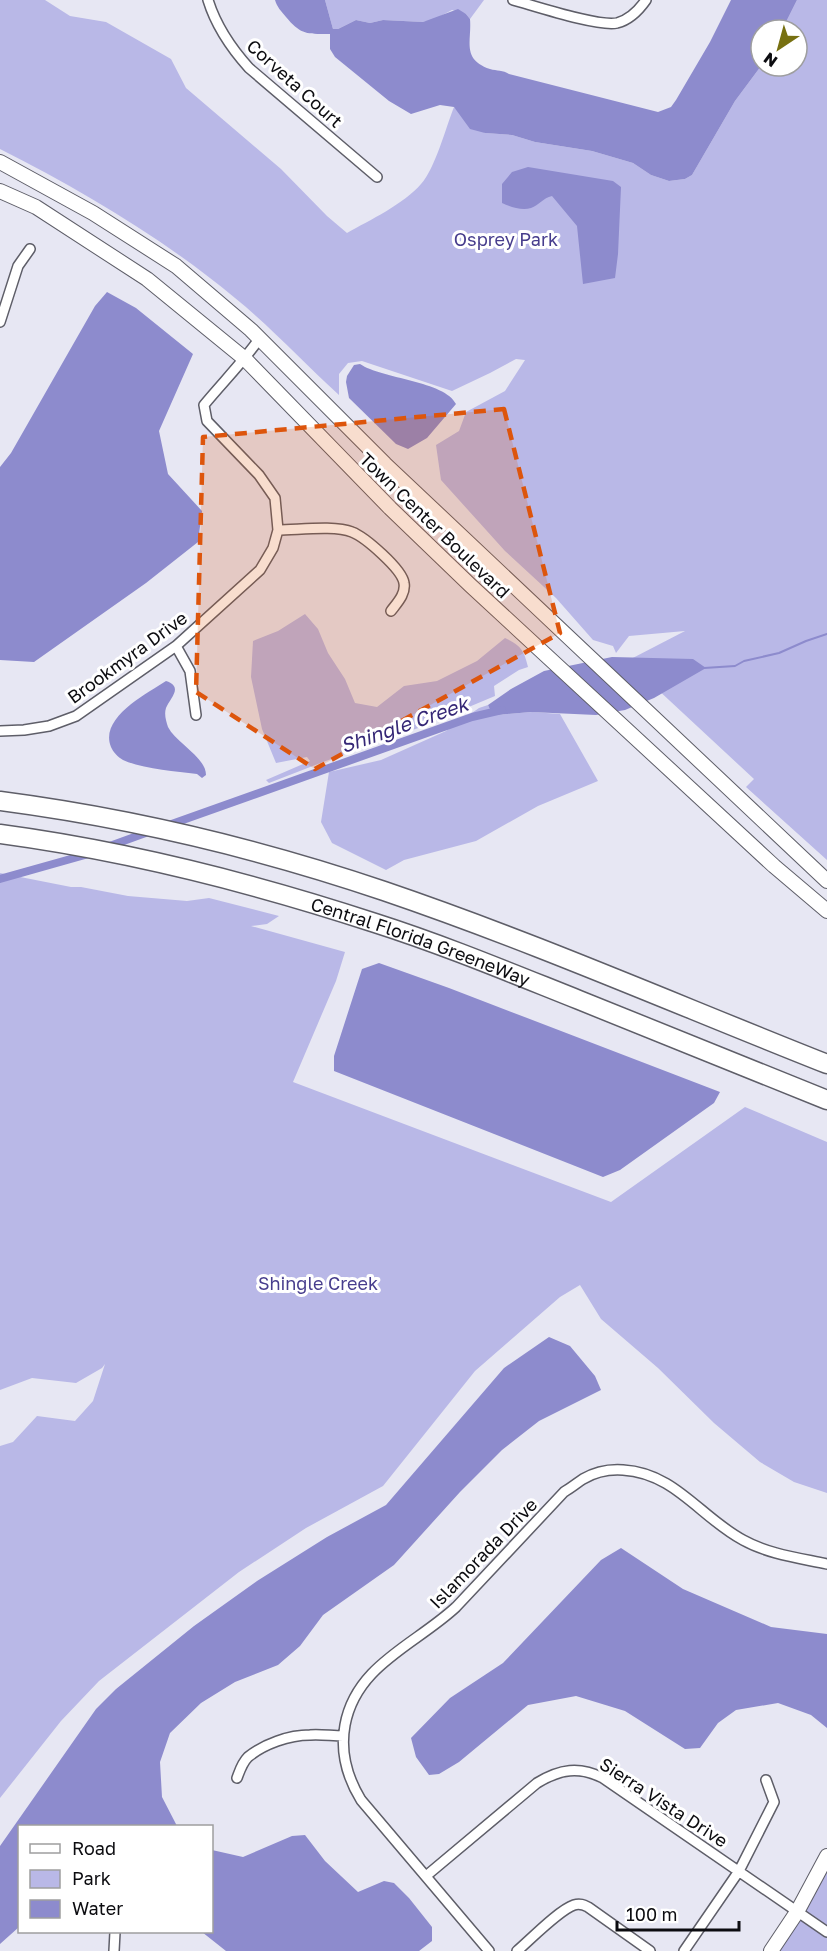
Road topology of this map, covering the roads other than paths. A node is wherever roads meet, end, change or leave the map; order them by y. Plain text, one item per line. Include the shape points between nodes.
1 (208, 0) edge
2 (513, 0) edge
3 (646, 0) edge
4 (0, 162) edge
5 (377, 177) dead end
6 (0, 191) edge
7 (30, 249) dead end
8 (0, 322) edge
9 (260, 338) junction
10 (245, 359) junction
11 (278, 530) junction
12 (391, 611) dead end
13 (176, 646) junction
14 (196, 715) dead end
15 (0, 731) edge
16 (0, 801) edge
17 (0, 834) edge
18 (827, 880) edge
19 (827, 911) edge
20 (827, 1064) edge
21 (827, 1100) edge
22 (827, 1564) edge
23 (343, 1737) junction
24 (237, 1778) dead end
25 (766, 1780) dead end
26 (827, 1856) edge
27 (739, 1871) junction
28 (426, 1876) junction
29 (797, 1912) junction
30 (827, 1932) edge
31 (115, 1933) edge
32 (114, 1951) edge
33 (489, 1951) edge
34 (517, 1951) edge
35 (650, 1951) edge
36 (684, 1951) edge
37 (771, 1951) edge

1 - 5 street, Corveta Court via 231,48 249,68
2 - 3 street via 602,24 629,17
4 - 9 street, Town Center Boulevard via 93,213 176,266
6 - 10 street, Town Center Boulevard via 36,207 147,279
7 - 8 street via 18,266
9 - 10 street, Brookmyra Drive
9 - 18 street, Town Center Boulevard via 385,464
10 - 11 street, Brookmyra Drive via 204,405 207,421 259,475 275,498
10 - 19 street, Town Center Boulevard via 390,508 532,643
11 - 12 street via 351,531 369,542 404,583 403,595
11 - 13 street, Brookmyra Drive via 260,570
13 - 14 street via 190,671
13 - 15 street, Brookmyra Drive via 76,716 49,726
16 - 20 highway, Central Florida GreeneWay via 126,823 340,877 429,907
17 - 21 highway, Central Florida GreeneWay via 149,861 377,923
22 - 23 street, Islamorada Drive via 746,1542 656,1476 637,1470 600,1472 564,1492 456,1607 370,1674 348,1709
23 - 24 street via 309,1734 284,1739 247,1758
23 - 28 street, Islamorada Drive via 353,1787
25 - 27 street via 774,1802
26 - 29 street
27 - 28 street, Sierra Vista Drive via 603,1779 580,1770 566,1770 537,1783
27 - 29 street, Sierra Vista Drive
27 - 36 street
28 - 33 street, Islamorada Drive
29 - 30 street, Sierra Vista Drive
29 - 37 street
31 - 32 street
34 - 35 street via 564,1911 581,1904

